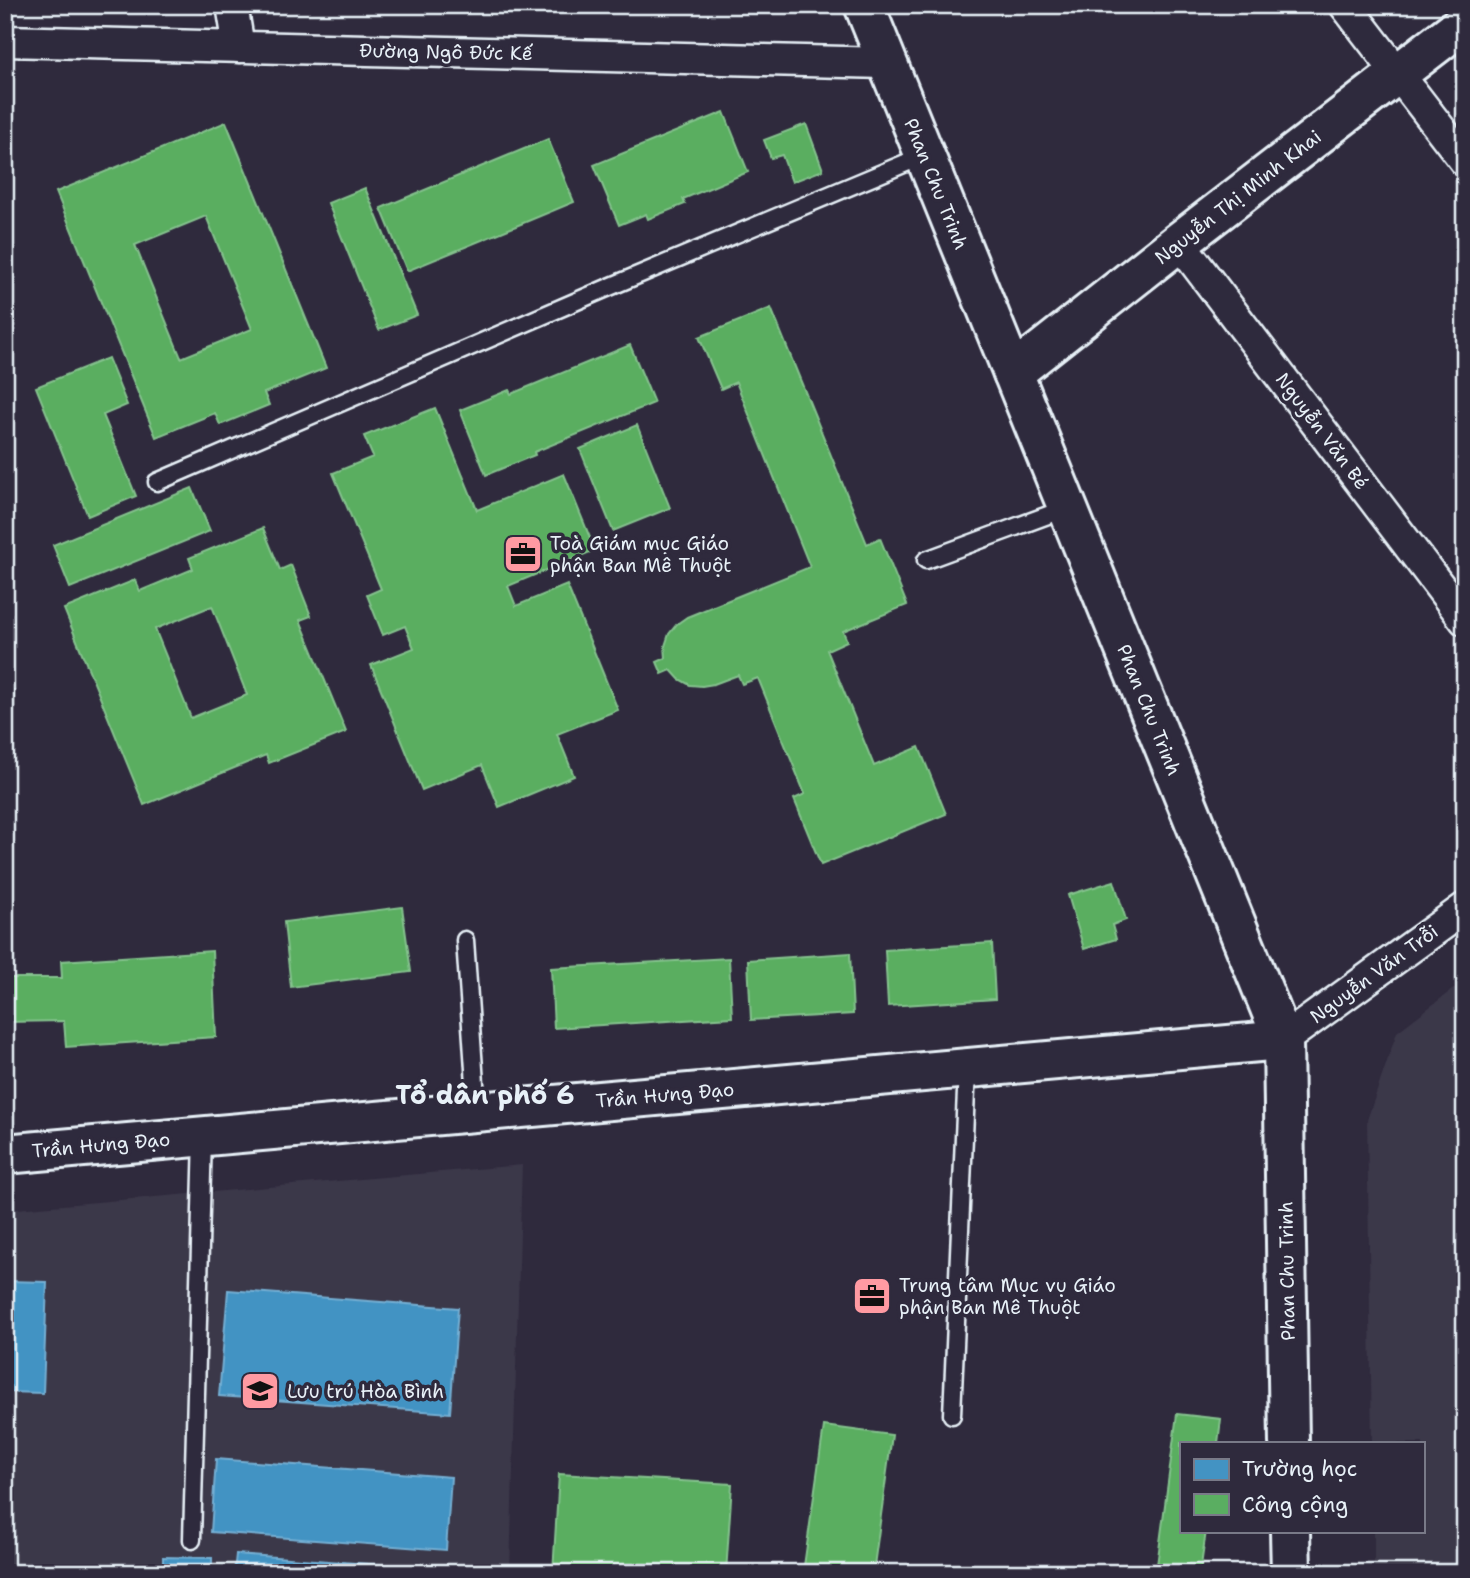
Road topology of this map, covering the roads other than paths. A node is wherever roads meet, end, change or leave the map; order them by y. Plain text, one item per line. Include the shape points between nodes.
1 (232, 5) edge
2 (864, 5) edge
3 (1345, 5) edge
4 (1465, 22) edge
5 (5, 41) edge
6 (239, 47) junction
7 (886, 63) junction
8 (1398, 74) junction
9 (925, 155) junction
10 (1465, 161) edge
11 (1179, 242) junction
12 (1013, 373) junction
13 (157, 482) dead end
14 (1067, 508) junction
15 (926, 560) dead end
16 (1465, 620) edge
17 (1465, 908) edge
18 (465, 940) dead end
19 (1283, 1040) junction
20 (967, 1068) junction
21 (477, 1112) junction
22 (202, 1136) junction
23 (5, 1154) edge
24 (952, 1415) dead end
25 (1289, 1442) edge
26 (1290, 1532) edge
27 (192, 1540) dead end
28 (1291, 1573) edge

1 - 6 street
2 - 7 street, Phan Chu Trinh
3 - 8 street
4 - 8 street, Nguyễn Thị Minh Khai
5 - 6 street, Đường Ngô Đức Kế
6 - 7 street, Đường Ngô Đức Kế
7 - 9 street, Phan Chu Trinh
8 - 10 street
8 - 11 street, Nguyễn Thị Minh Khai
9 - 12 street, Phan Chu Trinh
9 - 13 lane
11 - 12 street, Nguyễn Thị Minh Khai
11 - 16 street, Nguyễn Văn Bé
12 - 14 street, Phan Chu Trinh
14 - 15 lane
14 - 19 street, Phan Chu Trinh
17 - 19 street, Nguyễn Văn Trỗi
18 - 21 lane
19 - 20 street, Trần Hưng Đạo
19 - 25 street, Phan Chu Trinh
20 - 21 street, Trần Hưng Đạo
20 - 24 lane
21 - 22 street, Trần Hưng Đạo
22 - 23 street, Trần Hưng Đạo
22 - 27 lane
26 - 28 street

